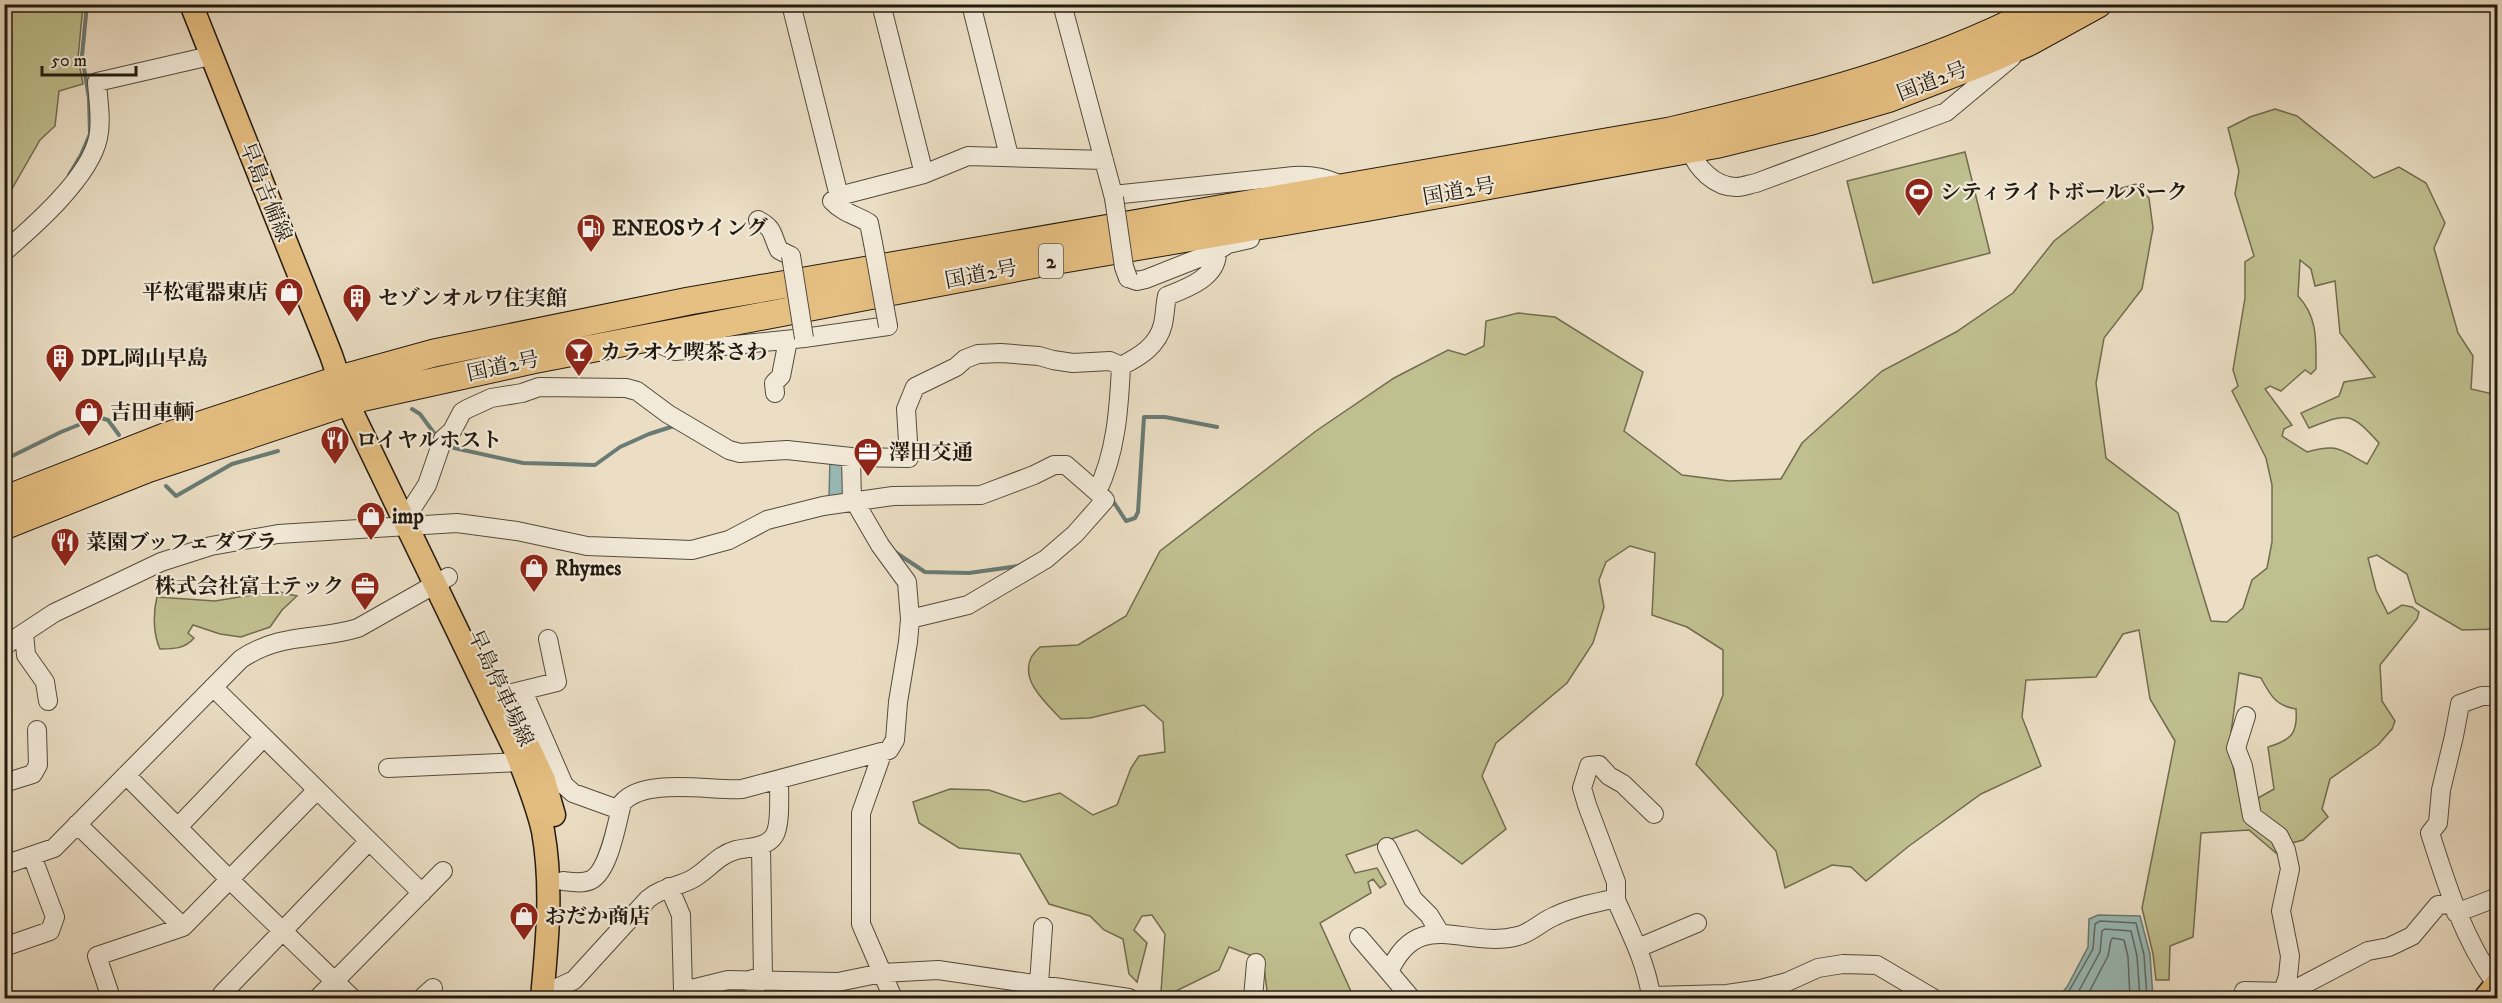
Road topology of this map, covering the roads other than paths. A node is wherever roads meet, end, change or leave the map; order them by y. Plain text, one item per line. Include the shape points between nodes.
1 (191, 4) edge
2 (792, 4) edge
3 (881, 4) edge
4 (971, 4) edge
5 (1062, 4) edge
6 (2049, 4) edge
7 (2098, 4) edge
8 (2029, 42) junction
9 (210, 56) junction
10 (1690, 149) junction
11 (1009, 156) junction
12 (1104, 160) junction
13 (924, 174) junction
14 (1344, 187) junction
15 (839, 196) junction
16 (1114, 197) junction
17 (1330, 214) junction
18 (758, 220) dead end
19 (1217, 251) junction
20 (4, 252) edge
21 (651, 337) junction
22 (796, 339) junction
23 (1120, 366) junction
24 (349, 393) junction
25 (775, 393) dead end
26 (851, 457) junction
27 (1097, 492) junction
28 (4, 500) edge
29 (851, 502) junction
30 (415, 518) junction
31 (4, 526) edge
32 (441, 580) junction
33 (910, 619) junction
34 (24, 633) junction
35 (548, 639) dead end
36 (4, 646) edge
37 (213, 687) junction
38 (514, 693) junction
39 (2498, 696) edge
40 (48, 701) dead end
41 (2246, 716) dead end
42 (37, 730) dead end
43 (263, 738) junction
44 (882, 754) junction
45 (520, 762) junction
46 (388, 768) dead end
47 (126, 775) junction
48 (779, 781) junction
49 (4, 783) edge
50 (316, 791) junction
51 (620, 810) junction
52 (1654, 814) dead end
53 (77, 824) junction
54 (178, 827) junction
55 (369, 841) junction
56 (761, 846) junction
57 (1387, 847) dead end
58 (32, 856) junction
59 (4, 865) edge
60 (443, 871) dead end
61 (230, 880) junction
62 (562, 881) junction
63 (669, 887) junction
64 (422, 893) junction
65 (2498, 897) edge
66 (1616, 900) junction
67 (2455, 908) junction
68 (1697, 923) dead end
69 (183, 927) junction
70 (1044, 927) dead end
71 (282, 930) junction
72 (1440, 933) junction
73 (1359, 937) dead end
74 (4, 947) edge
75 (1638, 948) junction
76 (1256, 963) dead end
77 (1389, 972) junction
78 (882, 974) junction
79 (758, 980) junction
80 (335, 982) junction
81 (2493, 988) edge
82 (1047, 990) edge
83 (2283, 992) junction
84 (550, 993) edge
85 (222, 994) dead end
86 (105, 997) edge
87 (1650, 997) edge
88 (318, 999) edge
89 (352, 999) edge
90 (756, 999) edge
91 (893, 999) edge
92 (1129, 999) edge
93 (1253, 999) edge
94 (1411, 999) edge
95 (1933, 999) edge
96 (2244, 999) edge

1 - 9 main road, 早島吉備線
2 - 15 street
3 - 13 street
4 - 11 street
5 - 12 street
6 - 14 highway, 国道2号 / 2 via 1952,51 1883,76 1775,106 1670,131
7 - 8 highway, 国道2号 / 2
8 - 10 highway, 国道2号 / 2 via 1890,98
8 - 10 street via 1946,112 1755,183 1736,187 1717,182 1694,161
9 - 20 street via 97,82 99,127 94,150 63,195
9 - 24 main road, 早島吉備線
10 - 17 highway, 国道2号 / 2
11 - 12 street
11 - 13 street via 968,156
12 - 16 street
13 - 15 street
14 - 16 street via 1311,176
14 - 24 highway, 国道2号 / 2 via 689,301 434,353
15 - 22 street, bridge via 832,201 868,223 888,326
16 - 19 street, bridge via 1128,278 1146,279
17 - 19 street via 1315,226 1228,244
17 - 21 highway, 国道2号 / 2 via 1052,261
18 - 22 street, bridge via 773,231 779,250 791,256
19 - 23 street via 1218,260 1209,275 1167,296 1156,342
21 - 22 street via 675,351
21 - 24 highway, 国道2号 / 2
22 - 25 street via 781,376 774,383
23 - 26 street via 1110,361 1073,363 1039,356 978,354 915,387 906,409 909,458
23 - 27 street via 1119,415 1105,475
24 - 28 highway, 国道2号 / 2 via 167,436
24 - 30 main road, 早島停車場線
24 - 31 highway, 国道2号 / 2
26 - 29 street
26 - 30 street via 787,450 740,453 668,414 637,391 545,386 491,398 462,412 442,441
27 - 29 street via 1066,465 1054,465 981,495 893,496
27 - 33 street via 1104,500 1092,517 1046,559 968,605
29 - 30 street via 767,520 729,540 692,550 587,546 517,531
29 - 33 street via 907,582
30 - 32 main road, 早島停車場線
30 - 34 street via 211,546 161,562 54,613
32 - 37 street via 358,628 295,637 256,649
32 - 38 main road, 早島停車場線
32 - 45 main road, 早島停車場線
33 - 44 street via 895,740
34 - 36 street
34 - 40 street via 26,655 45,682
35 - 38 street via 557,682
37 - 43 street
37 - 47 street
38 - 51 street via 564,785 583,797
38 - 62 main road, 早島停車場線 via 544,780 562,853
39 - 67 street via 2482,696 2460,704 2441,790 2438,823 2430,833
41 - 83 street via 2236,748 2252,816 2279,836 2290,869 2281,911 2290,956
42 - 49 street via 38,765 33,774
43 - 50 street
43 - 54 street
44 - 48 street
44 - 78 street via 861,813 861,924
45 - 46 street
45 - 84 main road, 早島停車場線 via 537,808 547,859
47 - 53 street
47 - 54 street
48 - 51 street via 720,791 672,787 640,792 628,796
48 - 56 street via 776,834
50 - 55 street
50 - 61 street
51 - 62 street via 600,873 583,883
52 - 66 street via 1599,765 1589,766 1582,788 1616,882
53 - 58 street via 54,848
53 - 69 street
54 - 61 street
55 - 64 street
55 - 71 street
56 - 63 street via 726,853 696,877
56 - 79 street
57 - 72 street via 1413,899
58 - 59 street
58 - 74 street via 55,917 50,931
60 - 64 street
61 - 69 street
61 - 71 street
62 - 84 main road, 早島停車場線 via 563,927
63 - 79 street via 681,915 682,991 728,980
63 - 84 street via 648,898 574,980
64 - 80 street
65 - 67 street
66 - 72 street via 1581,906 1522,935 1502,939 1479,940
66 - 75 street
67 - 81 street
67 - 83 street via 2438,905 2412,936 2368,951 2290,992
68 - 75 street
69 - 86 street via 97,956
70 - 82 street
71 - 80 street
71 - 85 street
72 - 77 street via 1424,934 1407,944
73 - 77 street
75 - 87 street via 1648,974
76 - 93 street
77 - 94 street
78 - 79 street via 838,982
78 - 82 street via 954,970
78 - 91 street
79 - 90 street
80 - 88 street
80 - 89 street
82 - 92 street
83 - 96 street via 2244,991
87 - 95 street via 1761,989 1818,968 1843,964 1877,965

